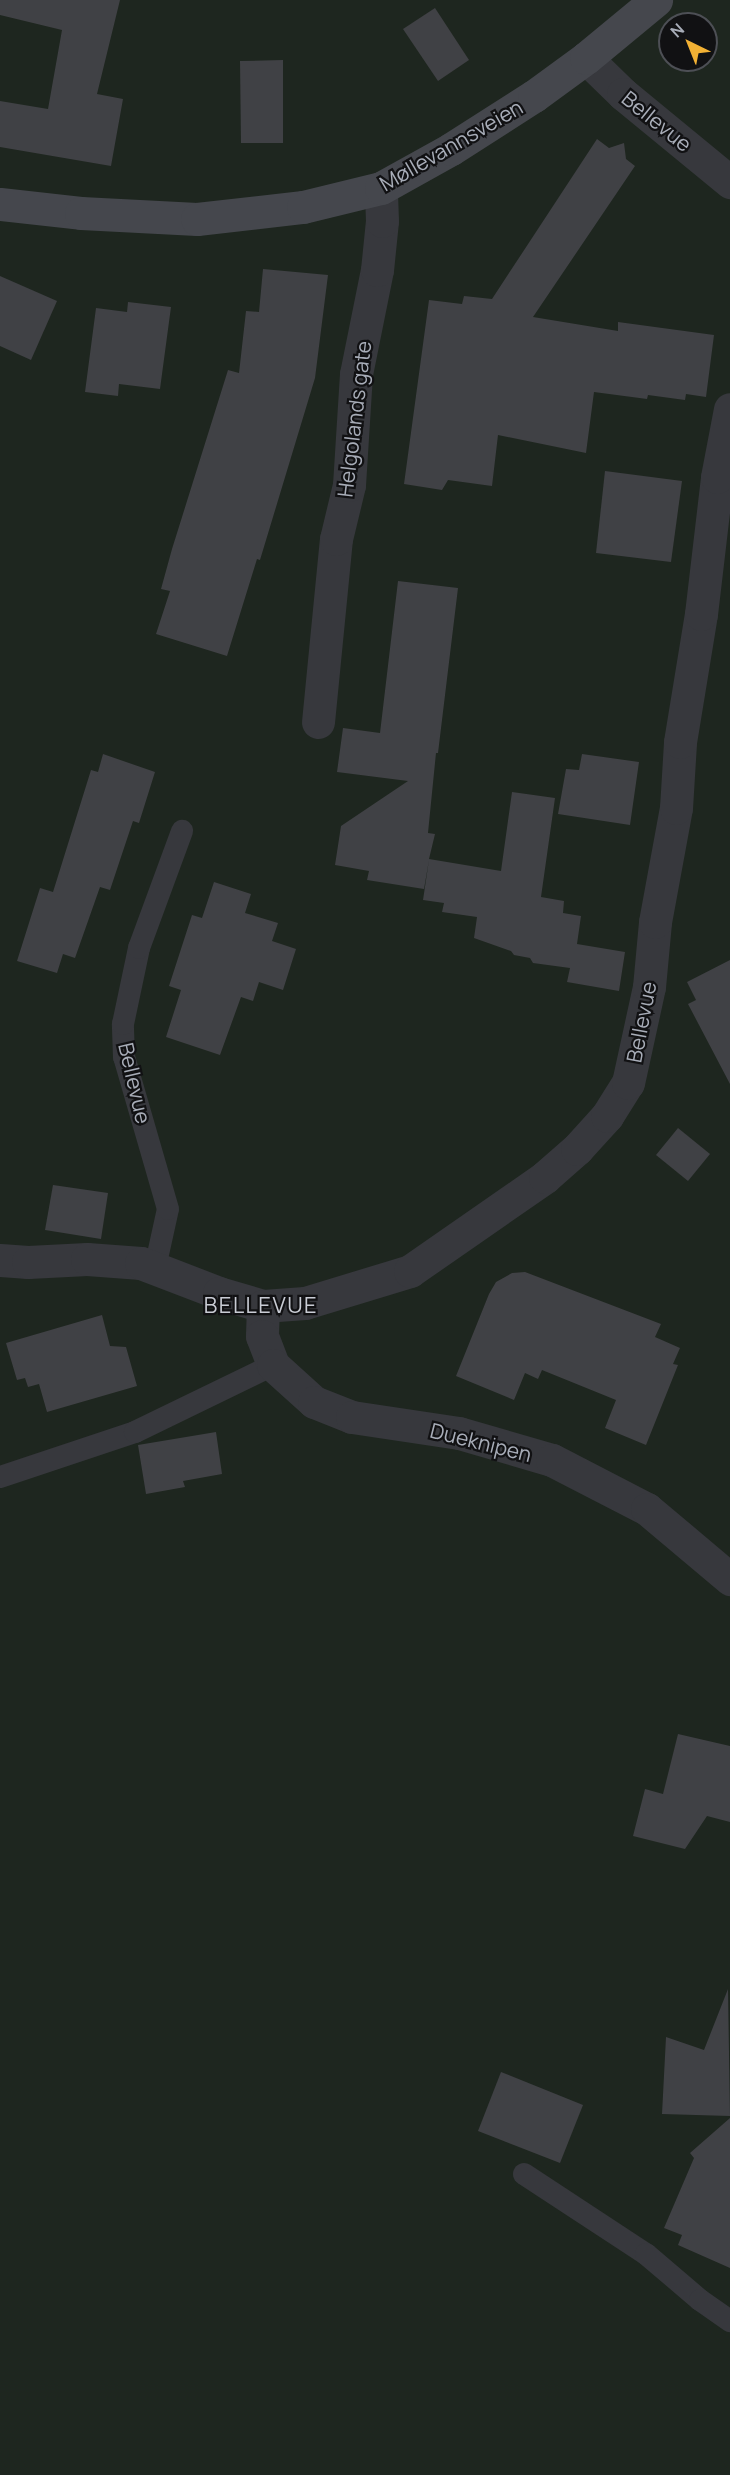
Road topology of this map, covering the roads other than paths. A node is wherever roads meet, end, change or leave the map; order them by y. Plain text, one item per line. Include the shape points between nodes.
1 (656, 0) edge
2 (586, 58) junction
3 (730, 183) edge
4 (381, 188) junction
5 (0, 204) edge
6 (730, 409) edge
7 (318, 723) dead end
8 (182, 831) dead end
9 (0, 1260) edge
10 (155, 1268) junction
11 (262, 1306) junction
12 (273, 1365) junction
13 (0, 1477) edge
14 (730, 1579) edge
15 (524, 2174) dead end
16 (730, 2321) edge

1 - 2 main road, Møllevannsveien
2 - 3 street, Bellevue via 622,94
2 - 4 main road, Møllevannsveien via 451,149
4 - 5 main road, Møllevannsveien via 303,207 197,219
4 - 7 street, Helgolands gate via 377,270 356,375 349,485 336,539
6 - 11 street, Bellevue via 717,477 701,614 680,742 676,808 655,922 649,987 628,1083 607,1116 545,1177 410,1271 305,1303
8 - 10 lane, Bellevue via 139,948 123,1024 124,1057 168,1209
9 - 10 street, Bellevue via 87,1259 141,1263
10 - 11 street, Bellevue
11 - 12 street, Dueknipen via 262,1336
12 - 13 lane via 135,1432
12 - 14 street, Dueknipen via 314,1402 352,1417 459,1433 552,1460 647,1509
15 - 16 lane via 646,2254

